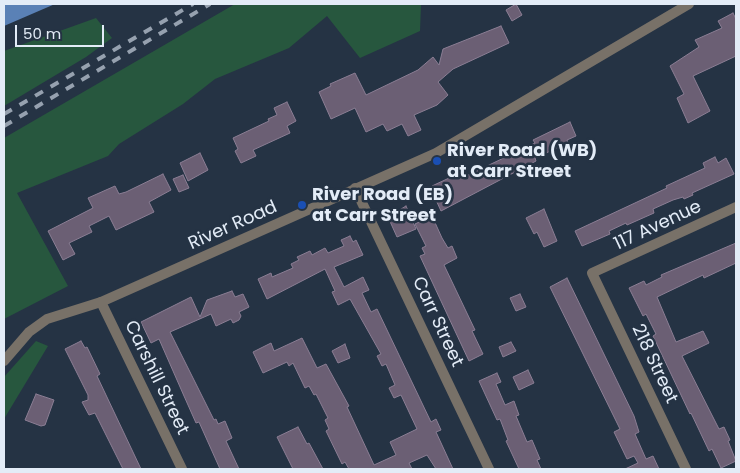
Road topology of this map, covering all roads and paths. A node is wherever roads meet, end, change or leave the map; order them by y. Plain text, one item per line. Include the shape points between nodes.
1 (689, 4) edge
2 (355, 188) junction
3 (736, 207) edge
4 (592, 274) joint
5 (101, 302) junction
6 (4, 361) edge
7 (182, 469) edge
8 (489, 469) edge
9 (686, 469) edge

1 - 2 street, River Road via 464,138
2 - 5 street, River Road
2 - 8 street, Carr Street
3 - 4 street, 117 Avenue
4 - 9 street, 218 Street
5 - 6 street, River Road via 38,324
5 - 7 street, Carshill Street

